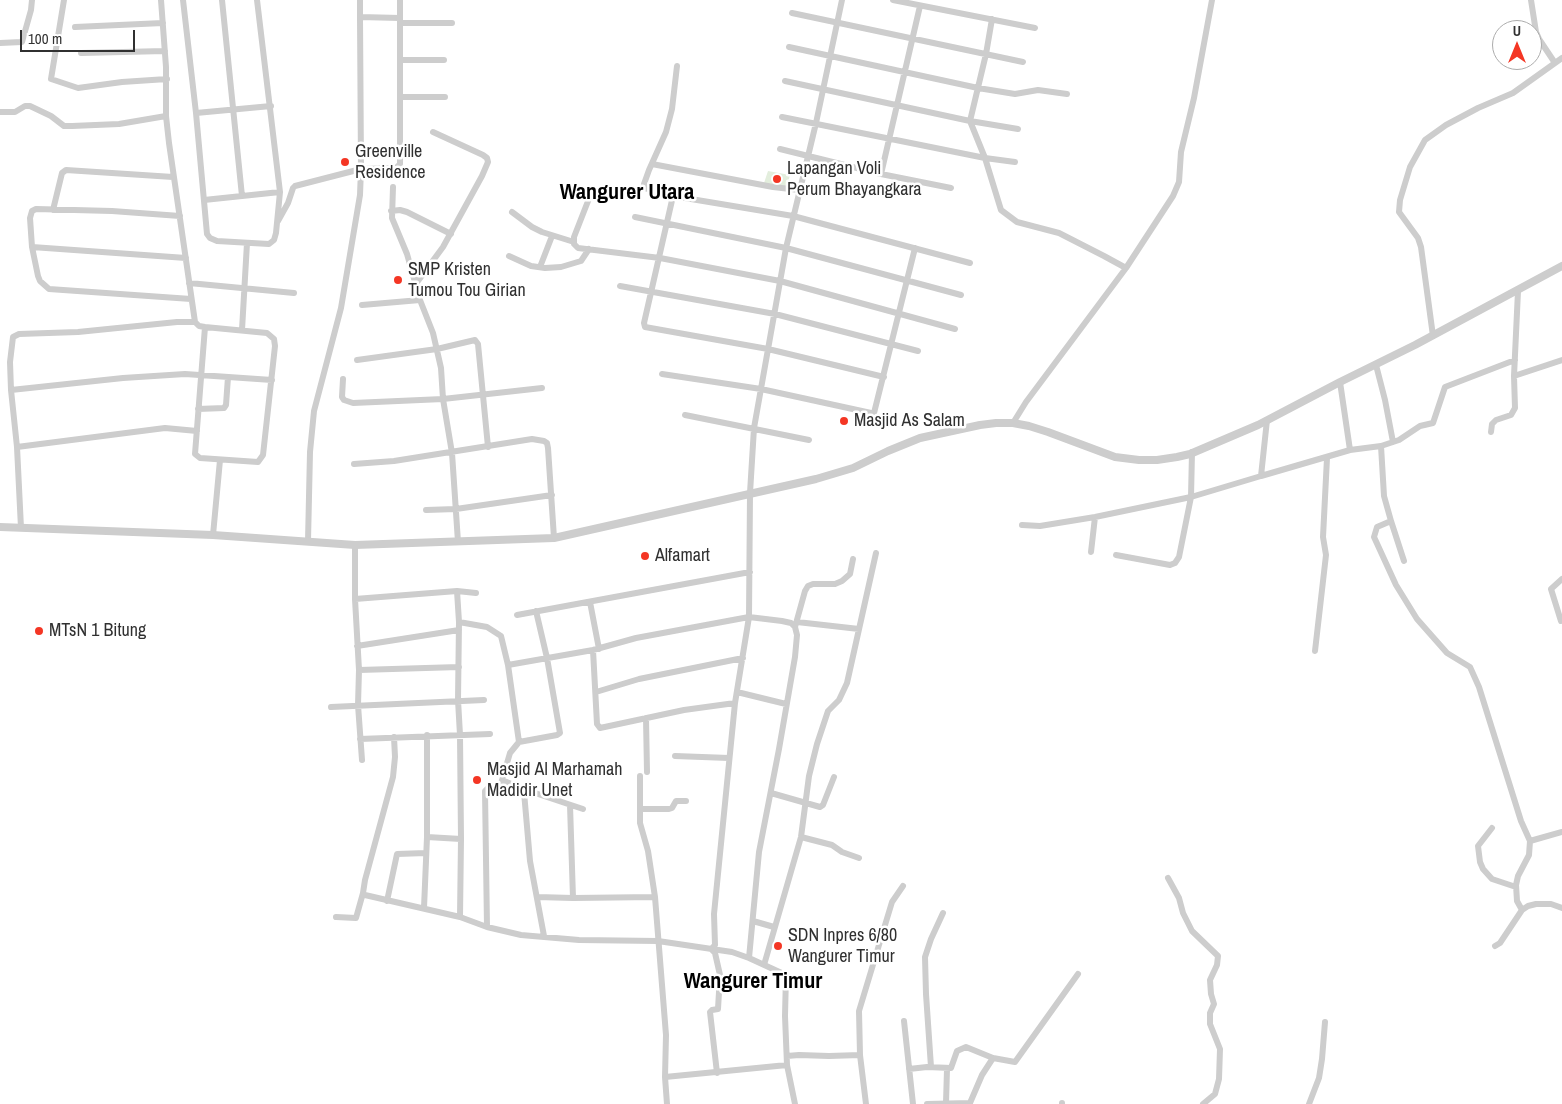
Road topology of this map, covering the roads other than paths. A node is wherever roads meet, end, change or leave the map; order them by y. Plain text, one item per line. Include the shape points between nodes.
1 (32, 0) edge
2 (64, 0) edge
3 (161, 0) edge
4 (183, 0) edge
5 (222, 0) edge
6 (257, 0) edge
7 (360, 0) edge
8 (400, 0) edge
9 (842, 0) edge
10 (893, 0) edge
11 (1212, 0) edge
12 (1531, 0) edge
13 (920, 6) junction
14 (792, 13) dead end
15 (360, 17) junction
16 (992, 19) junction
17 (400, 20) junction
18 (163, 22) junction
19 (837, 22) junction
20 (452, 23) dead end
21 (75, 27) dead end
22 (1035, 28) dead end
23 (913, 40) junction
24 (0, 43) edge
25 (789, 47) dead end
26 (166, 51) junction
27 (81, 53) dead end
28 (830, 54) junction
29 (986, 54) junction
30 (1562, 58) edge
31 (400, 60) junction
32 (444, 60) dead end
33 (1023, 62) dead end
34 (1555, 63) junction
35 (677, 66) dead end
36 (904, 71) junction
37 (167, 79) junction
38 (785, 81) dead end
39 (823, 88) junction
40 (978, 88) junction
41 (1067, 94) dead end
42 (401, 97) junction
43 (444, 98) dead end
44 (898, 105) junction
45 (271, 106) junction
46 (232, 109) junction
47 (0, 112) edge
48 (196, 113) junction
49 (166, 116) junction
50 (782, 117) dead end
51 (970, 121) junction
52 (816, 123) junction
53 (1018, 129) dead end
54 (433, 132) dead end
55 (889, 139) junction
56 (780, 149) dead end
57 (808, 156) junction
58 (985, 158) junction
59 (1015, 162) dead end
60 (652, 164) junction
61 (361, 168) junction
62 (881, 174) junction
63 (173, 177) junction
64 (393, 187) dead end
65 (951, 188) dead end
66 (799, 190) junction
67 (280, 192) junction
68 (242, 196) junction
69 (590, 196) dead end
70 (673, 196) junction
71 (204, 200) junction
72 (53, 210) junction
73 (391, 210) junction
74 (512, 212) dead end
75 (180, 216) junction
76 (793, 216) junction
77 (634, 218) dead end
78 (278, 221) junction
79 (666, 225) junction
80 (451, 234) junction
81 (552, 236) junction
82 (574, 242) junction
83 (246, 243) junction
84 (32, 247) junction
85 (786, 248) junction
86 (915, 248) junction
87 (589, 250) junction
88 (509, 256) dead end
89 (186, 258) junction
90 (660, 258) junction
91 (970, 263) dead end
92 (1562, 266) edge
93 (540, 268) junction
94 (1126, 268) junction
95 (906, 280) junction
96 (780, 281) junction
97 (189, 283) junction
98 (415, 285) junction
99 (620, 286) dead end
100 (244, 288) junction
101 (1518, 291) junction
102 (652, 292) junction
103 (294, 293) dead end
104 (962, 294) dead end
105 (191, 299) junction
106 (420, 300) junction
107 (362, 305) dead end
108 (899, 312) junction
109 (775, 314) junction
110 (195, 322) junction
111 (205, 327) junction
112 (955, 329) dead end
113 (242, 330) junction
114 (1433, 336) junction
115 (892, 344) junction
116 (437, 349) junction
117 (768, 349) junction
118 (918, 351) dead end
119 (357, 360) dead end
120 (1515, 360) junction
121 (1562, 360) edge
122 (1376, 365) junction
123 (662, 374) dead end
124 (201, 375) junction
125 (1514, 376) junction
126 (228, 377) junction
127 (884, 377) junction
128 (343, 379) dead end
129 (272, 380) junction
130 (1340, 382) junction
131 (542, 388) dead end
132 (761, 389) junction
133 (10, 390) junction
134 (484, 394) junction
135 (444, 399) junction
136 (198, 409) junction
137 (685, 415) dead end
138 (1267, 420) junction
139 (1013, 423) junction
140 (754, 428) junction
141 (197, 431) junction
142 (1491, 432) dead end
143 (809, 440) dead end
144 (1393, 442) junction
145 (1381, 446) junction
146 (17, 447) junction
147 (488, 447) junction
148 (1350, 450) junction
149 (1192, 452) junction
150 (452, 453) junction
151 (1326, 458) junction
152 (220, 460) junction
153 (354, 464) dead end
154 (1261, 476) junction
155 (750, 493) junction
156 (552, 495) junction
157 (1191, 497) junction
158 (456, 509) junction
159 (426, 510) dead end
160 (1095, 517) junction
161 (1391, 521) junction
162 (1022, 525) dead end
163 (0, 527) edge
164 (21, 528) junction
165 (213, 535) junction
166 (554, 538) junction
167 (308, 541) junction
168 (458, 542) junction
169 (355, 545) junction
170 (1091, 552) dead end
171 (876, 553) dead end
172 (1116, 555) dead end
173 (853, 559) dead end
174 (1404, 561) dead end
175 (750, 572) junction
176 (1562, 580) edge
177 (458, 591) junction
178 (476, 593) dead end
179 (355, 599) junction
180 (590, 602) junction
181 (536, 612) junction
182 (517, 615) dead end
183 (749, 617) junction
184 (459, 622) junction
185 (1561, 622) edge
186 (796, 625) junction
187 (859, 629) junction
188 (459, 630) junction
189 (357, 646) junction
190 (596, 649) junction
191 (1315, 651) dead end
192 (547, 658) junction
193 (743, 658) junction
194 (508, 665) junction
195 (459, 667) junction
196 (359, 670) junction
197 (596, 692) junction
198 (736, 692) junction
199 (458, 700) junction
200 (484, 700) dead end
201 (735, 703) junction
202 (786, 704) junction
203 (358, 705) junction
204 (332, 707) dead end
205 (646, 718) junction
206 (490, 734) dead end
207 (428, 735) junction
208 (460, 735) junction
209 (394, 737) junction
210 (360, 739) junction
211 (519, 742) junction
212 (675, 756) dead end
213 (729, 758) junction
214 (362, 760) dead end
215 (834, 777) dead end
216 (502, 780) junction
217 (523, 789) junction
218 (771, 793) junction
219 (686, 801) dead end
220 (805, 802) junction
221 (570, 805) junction
222 (583, 809) dead end
223 (640, 809) junction
224 (1492, 828) dead end
225 (1562, 832) edge
226 (427, 837) junction
227 (801, 837) junction
228 (461, 839) junction
229 (1530, 841) junction
230 (426, 853) junction
231 (859, 858) dead end
232 (1168, 878) dead end
233 (903, 886) dead end
234 (1516, 887) junction
235 (363, 893) junction
236 (537, 897) junction
237 (655, 897) junction
238 (573, 898) junction
239 (387, 901) junction
240 (424, 908) junction
241 (1562, 908) edge
242 (1522, 910) junction
243 (943, 913) dead end
244 (336, 917) dead end
245 (460, 918) junction
246 (753, 921) junction
247 (487, 928) junction
248 (774, 928) junction
249 (544, 936) junction
250 (658, 941) junction
251 (1495, 946) dead end
252 (711, 949) junction
253 (749, 958) junction
254 (764, 965) junction
255 (1078, 974) dead end
256 (904, 1020) dead end
257 (1325, 1022) dead end
258 (860, 1055) junction
259 (787, 1056) junction
260 (993, 1058) junction
261 (787, 1065) junction
262 (931, 1067) junction
263 (908, 1069) junction
264 (947, 1069) junction
265 (717, 1072) junction
266 (665, 1078) junction
267 (946, 1103) edge
268 (667, 1104) edge
269 (795, 1104) edge
270 (866, 1104) edge
271 (913, 1104) edge
272 (927, 1104) edge
273 (1203, 1104) edge
274 (1310, 1104) edge

1 - 24 street via 22,42
2 - 37 street via 51,79 78,88
3 - 18 street
4 - 48 street
5 - 46 street
6 - 45 street
7 - 15 street
8 - 17 street
9 - 19 street
10 - 13 street
11 - 94 street via 1194,98 1180,152 1177,188
12 - 34 street via 1536,32
13 - 16 street
13 - 23 street
14 - 19 street
15 - 17 street
15 - 61 street
16 - 22 street
16 - 29 street
17 - 20 street
17 - 31 street
18 - 21 street
18 - 26 street
19 - 23 street
19 - 28 street
23 - 29 street
23 - 36 street
25 - 28 street
26 - 27 street
26 - 37 street
28 - 36 street
28 - 39 street
29 - 33 street
29 - 40 street
30 - 34 street
31 - 32 street
31 - 42 street
34 - 114 street via 1513,93 1470,112 1425,140 1410,167 1399,212 1421,247
35 - 60 street via 672,109
36 - 40 street
36 - 44 street
37 - 49 street
38 - 39 street
39 - 44 street
39 - 52 street
40 - 41 street via 1015,94 1038,90
40 - 51 street
42 - 43 street
42 - 61 street via 400,164 396,168
44 - 51 street
44 - 55 street
45 - 46 street
45 - 67 street
46 - 48 street
46 - 68 street
47 - 49 street via 15,112 30,106 64,126 119,124
48 - 71 street
49 - 63 street
50 - 52 street
51 - 53 street
51 - 58 street
52 - 55 street
52 - 57 street
54 - 80 street via 483,155 488,162
55 - 58 street
55 - 62 street
56 - 57 street
57 - 62 street
57 - 66 street
58 - 59 street
58 - 94 street via 1000,210 1007,216 1017,222 1059,233
60 - 66 street
60 - 70 street via 645,188
61 - 78 street via 295,186
61 - 167 street via 360,195 341,308 314,411
62 - 65 street
63 - 72 street via 66,170 62,173
63 - 75 street
64 - 73 street
66 - 76 street
67 - 68 street
67 - 78 street
68 - 71 street
69 - 82 street
70 - 76 street
70 - 79 street
71 - 83 street via 210,238
72 - 75 street
72 - 84 street via 32,210
73 - 80 street via 407,212
73 - 98 street via 408,254
74 - 81 street via 532,227
75 - 89 street
76 - 85 street
76 - 86 street
77 - 79 street
78 - 83 street via 272,242
79 - 85 street
79 - 90 street
80 - 98 street
81 - 82 street
81 - 93 street
82 - 87 street via 578,248
83 - 100 street
84 - 89 street
84 - 105 street via 40,281 49,289
85 - 95 street
85 - 96 street
86 - 91 street
86 - 95 street
87 - 90 street
87 - 93 street via 581,261 574,264
88 - 93 street
89 - 97 street
90 - 96 street
90 - 102 street
92 - 101 street
94 - 139 street
95 - 104 street
95 - 108 street
96 - 108 street
96 - 109 street
97 - 100 street
97 - 105 street
98 - 106 street
99 - 102 street
100 - 103 street
100 - 113 street
101 - 114 street
101 - 120 street
102 - 109 street
102 - 117 street via 645,327
105 - 110 street
106 - 107 street
106 - 116 street
108 - 112 street
108 - 115 street
109 - 115 street
109 - 117 street
110 - 111 street
110 - 133 street via 16,335 12,338
111 - 113 street
111 - 124 street
113 - 129 street via 262,332 274,339
114 - 122 street
115 - 118 street
115 - 127 street
116 - 119 street
116 - 134 street via 471,340 477,342
116 - 135 street
117 - 127 street
117 - 132 street
120 - 125 street
120 - 144 street via 1445,387 1433,423 1420,426
121 - 125 street
122 - 130 street
122 - 144 street
123 - 132 street
124 - 126 street
124 - 133 street via 123,378
124 - 136 street
125 - 142 street via 1515,408 1511,415 1496,420
126 - 129 street
126 - 136 street via 224,408
127 - 132 street via 873,413
128 - 135 street via 342,397 348,402
129 - 152 street via 262,458 258,462
130 - 138 street
130 - 148 street
131 - 134 street
132 - 140 street
133 - 146 street
134 - 135 street
134 - 147 street
135 - 150 street
136 - 141 street
137 - 140 street
138 - 149 street
138 - 154 street
139 - 149 street via 1127,460 1157,460
139 - 155 street via 980,425 930,435 853,468
140 - 143 street
140 - 155 street
141 - 146 street via 165,428
141 - 152 street via 197,457
144 - 145 street
145 - 148 street
145 - 161 street via 1384,496
146 - 164 street
147 - 150 street
147 - 156 street via 532,439 547,443
148 - 151 street
149 - 157 street
150 - 153 street
150 - 158 street
151 - 154 street
151 - 191 street via 1323,537 1326,555
152 - 165 street
154 - 157 street
155 - 166 street
155 - 175 street
156 - 158 street
156 - 166 street
157 - 160 street
157 - 172 street via 1175,563 1170,566
158 - 159 street
158 - 168 street
160 - 162 street via 1040,526
160 - 170 street
161 - 174 street
161 - 229 street via 1381,524 1374,533 1382,557 1405,602 1428,634 1447,653 1473,671
163 - 164 street
164 - 165 street
165 - 167 street
166 - 168 street
167 - 169 street
168 - 169 street
169 - 179 street
171 - 187 street
173 - 186 street via 850,574 842,581 808,586
175 - 180 street
175 - 183 street
176 - 185 street via 1551,589
177 - 178 street
177 - 179 street
177 - 184 street
179 - 189 street
180 - 181 street
180 - 190 street
181 - 182 street
181 - 192 street
183 - 186 street
183 - 190 street via 636,638
183 - 193 street
184 - 188 street
184 - 194 street via 487,627 501,636
186 - 187 street
186 - 202 street via 795,657
187 - 220 street via 846,686 828,711 819,736
188 - 189 street
188 - 195 street
189 - 196 street
190 - 192 street
190 - 197 street
192 - 194 street
192 - 211 street via 560,733
193 - 197 street via 639,679
193 - 198 street
194 - 211 street
195 - 196 street
195 - 199 street
196 - 203 street
197 - 205 street via 597,724 600,728
198 - 201 street
198 - 202 street
199 - 200 street
199 - 203 street
199 - 208 street
201 - 205 street
201 - 213 street
202 - 218 street
203 - 204 street
203 - 210 street
205 - 223 street
206 - 208 street
207 - 208 street
207 - 209 street
207 - 226 street
208 - 228 street
209 - 210 street
209 - 235 street via 393,777
210 - 214 street
211 - 216 street via 510,753
212 - 213 street
213 - 252 street via 714,914 715,945
215 - 220 street via 822,806
216 - 217 street
216 - 247 street via 500,787 488,788 484,794
217 - 221 street
217 - 236 street
218 - 220 street
218 - 246 street via 759,852
219 - 223 street via 676,801 669,809
220 - 227 street
221 - 222 street
221 - 238 street
223 - 237 street
224 - 234 street via 1478,846 1480,862 1492,879
225 - 229 street
226 - 228 street
226 - 230 street
227 - 231 street via 832,845
227 - 248 street
228 - 245 street
229 - 234 street via 1529,856
230 - 239 street via 396,854
230 - 240 street
232 - 273 street via 1192,931 1218,956 1210,980 1214,1004 1210,1024 1220,1049 1219,1079 1214,1094
233 - 258 street via 892,902 860,1011
234 - 242 street via 1517,901
235 - 239 street
235 - 244 street via 356,918
236 - 238 street
236 - 249 street
237 - 238 street
237 - 250 street
239 - 240 street
240 - 245 street
241 - 242 street via 1536,904
242 - 251 street via 1506,936
243 - 262 street via 925,957
245 - 247 street
246 - 248 street
246 - 253 street
247 - 249 street
248 - 254 street
249 - 250 street
250 - 252 street
250 - 266 street via 666,1035
252 - 253 street
252 - 265 street via 720,975 718,1009 710,1012
253 - 254 street
254 - 259 street via 786,975
255 - 260 street via 1016,1062
256 - 263 street
257 - 274 street via 1320,1068
258 - 259 street
258 - 270 street
259 - 261 street
260 - 264 street via 964,1048 957,1051 952,1068
260 - 267 street via 970,1103
261 - 265 street
261 - 269 street
262 - 263 street
262 - 264 street
263 - 271 street
264 - 267 street
265 - 266 street
266 - 268 street
267 - 272 street

